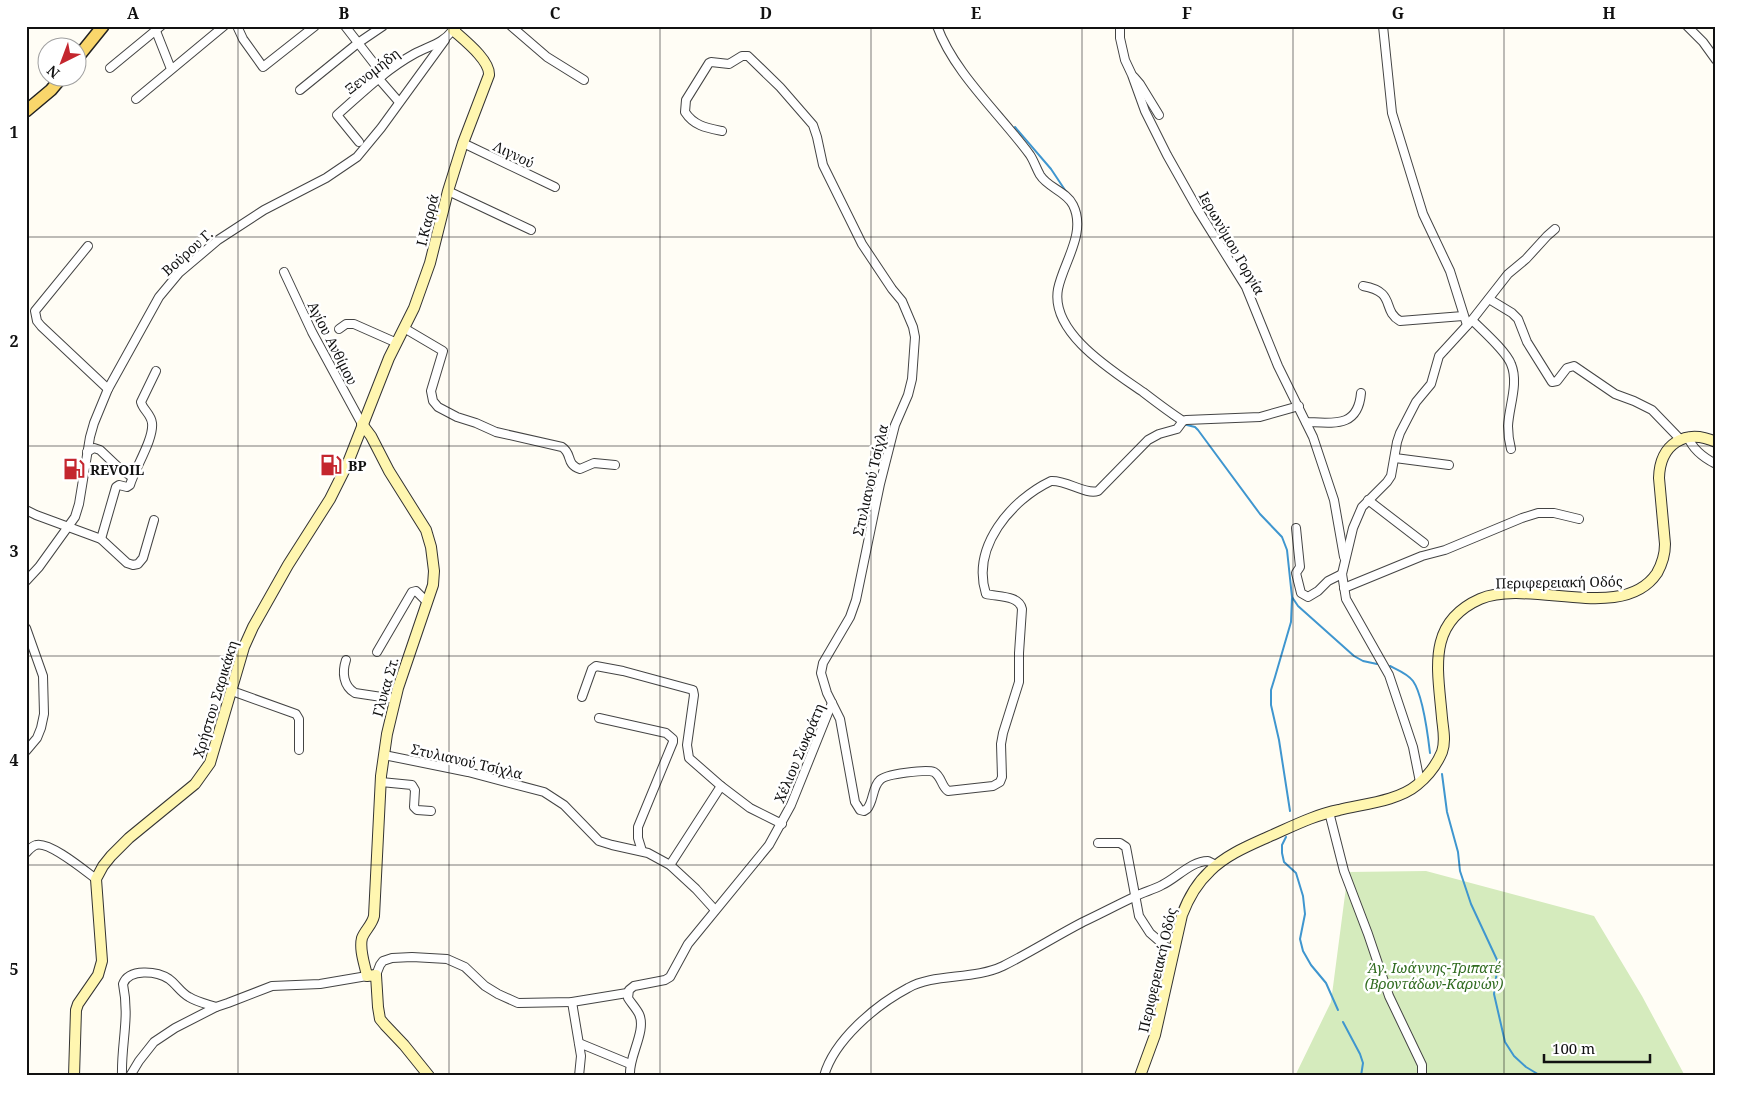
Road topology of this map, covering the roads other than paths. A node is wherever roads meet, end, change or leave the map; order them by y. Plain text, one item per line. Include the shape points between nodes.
1 (103, 26) edge
2 (224, 26) edge
3 (237, 26) edge
4 (315, 26) edge
5 (345, 26) edge
6 (383, 26) edge
7 (511, 26) edge
8 (937, 26) edge
9 (1120, 26) edge
10 (1687, 26) edge
11 (1383, 27) edge
12 (157, 28) edge
13 (455, 28) edge
14 (445, 40) junction
15 (358, 43) junction
16 (88, 45) edge
17 (1716, 60) edge
18 (110, 68) dead end
19 (171, 68) junction
20 (1132, 75) junction
21 (381, 77) junction
22 (584, 80) dead end
23 (53, 88) edge
24 (300, 90) dead end
25 (136, 99) dead end
26 (399, 102) junction
27 (26, 111) edge
28 (1158, 115) dead end
29 (722, 131) dead end
30 (359, 142) dead end
31 (463, 142) junction
32 (555, 187) dead end
33 (448, 192) junction
34 (1555, 229) dead end
35 (531, 230) dead end
36 (88, 246) dead end
37 (284, 272) dead end
38 (1363, 286) dead end
39 (1489, 300) junction
40 (1463, 316) junction
41 (1469, 323) junction
42 (404, 328) junction
43 (339, 329) dead end
44 (397, 343) junction
45 (156, 371) dead end
46 (108, 389) junction
47 (1361, 393) dead end
48 (1299, 406) junction
49 (1306, 422) junction
50 (362, 424) junction
51 (1181, 424) junction
52 (1684, 438) junction
53 (1716, 442) edge
54 (1511, 449) dead end
55 (87, 452) junction
56 (1395, 458) junction
57 (615, 464) dead end
58 (1716, 464) edge
59 (1449, 465) dead end
60 (132, 477) junction
61 (1368, 500) junction
62 (26, 510) edge
63 (1579, 519) dead end
64 (154, 520) dead end
65 (68, 527) junction
66 (1296, 528) dead end
67 (101, 539) junction
68 (1424, 543) dead end
69 (1345, 561) junction
70 (1342, 574) junction
71 (26, 581) edge
72 (1344, 588) junction
73 (427, 602) junction
74 (26, 628) edge
75 (377, 652) dead end
76 (346, 660) dead end
77 (232, 691) junction
78 (582, 697) dead end
79 (395, 699) junction
80 (832, 703) junction
81 (599, 718) dead end
82 (300, 750) dead end
83 (26, 751) edge
84 (384, 755) junction
85 (381, 782) junction
86 (1420, 782) junction
87 (721, 786) junction
88 (431, 811) dead end
89 (1329, 812) junction
90 (782, 824) junction
91 (1098, 843) dead end
92 (642, 851) junction
93 (26, 853) edge
94 (670, 865) junction
95 (1216, 865) junction
96 (96, 878) junction
97 (1135, 896) junction
98 (715, 910) junction
99 (1173, 952) junction
100 (372, 975) junction
101 (628, 993) junction
102 (572, 1002) junction
103 (216, 1006) junction
104 (579, 1043) junction
105 (630, 1064) junction
106 (74, 1076) edge
107 (122, 1076) edge
108 (130, 1076) edge
109 (429, 1076) edge
110 (579, 1076) edge
111 (630, 1076) edge
112 (824, 1076) edge
113 (1140, 1076) edge
114 (1422, 1076) edge

1 - 16 main road
2 - 19 street
3 - 4 street via 242,39 263,67
5 - 15 street
6 - 15 street
7 - 22 street via 547,57
8 - 51 street via 957,63 1032,157 1041,176 1074,206 1077,220 1075,236 1057,298 1066,324 1099,360
9 - 20 street, Ιερωνύμου Γοργία via 1125,60
10 - 17 street
11 - 40 street via 1392,113 1423,214 1450,271
12 - 18 street
12 - 19 street
13 - 14 street, Ξενομήδη
13 - 31 main road, Ι.Καρρά via 490,70
14 - 21 street, Ξενομήδη via 414,54
14 - 26 street, Βούρου Γ.
15 - 21 street
15 - 24 street
19 - 25 street
20 - 28 street
20 - 48 street, Ιερωνύμου Γοργία via 1144,111 1166,155 1246,286 1278,366
21 - 26 street
21 - 30 street, Ξενομήδη via 337,115
23 - 27 main road
26 - 46 street, Βούρου Γ. via 353,161 310,188 264,210 202,252 179,273 153,306
29 - 80 street, Στυλιανού Τσίχλα via 693,122 685,112 686,100 709,63 729,64 748,56 813,125 823,165 862,244 902,301 915,337 912,379 892,434 856,600 822,666 822,678
31 - 32 street, Λιγνού
31 - 33 main road, Ι.Καρρά
33 - 35 street
33 - 42 main road, Ι.Καρρά via 430,263
34 - 39 street via 1508,274
36 - 46 street via 35,311 35,316 41,326
37 - 50 street, Αγίου Ανθίμου
38 - 40 street via 1379,290 1400,321
39 - 41 street
39 - 52 street via 1518,319 1527,342 1552,382 1574,366 1615,394 1652,410
40 - 41 street
41 - 54 street via 1508,358 1513,368 1508,425
41 - 56 street via 1439,356 1431,384 1416,402 1400,433
42 - 44 main road, Ι.Καρρά
42 - 57 street via 443,351 431,391 433,401 441,408 496,432 562,447 568,452 570,462 580,469 594,463
43 - 44 street via 346,324 354,324
44 - 50 main road, Ι.Καρρά
45 - 60 street via 141,402 152,426
46 - 55 street, Βούρου Γ. via 94,423
47 - 49 street via 1358,408 1351,418 1330,423
48 - 49 street, Ιερωνύμου Γοργία
48 - 51 street via 1260,417 1218,417
49 - 69 street, Ιερωνύμου Γοργία via 1334,500
50 - 73 main road, Γλυκα Στ. via 428,535 434,571
50 - 77 main road, Χρήστου Σαρικάκη via 330,500 253,627
51 - 80 street, Χέλιου Σωκράτη via 1148,440 1098,491 1090,492 1058,481 1048,483 1017,504 993,536 984,560 986,593 1018,601 1023,612 1019,682 1001,744 1000,782 993,786 948,790 939,776 928,770 888,776 878,781 868,809 860,810 855,802 840,719
52 - 53 main road via 1700,437
52 - 58 street via 1699,454
52 - 86 main road, Περιφερειακή Οδός via 1667,449 1661,461 1659,478 1665,549 1659,569 1646,586 1612,598 1524,594 1491,596 1466,608 1449,625 1437,659 1443,745 1437,761
55 - 60 street via 94,448 100,450
55 - 65 street, Βούρου Γ. via 79,504
56 - 59 street
56 - 61 street via 1391,476
60 - 67 street via 129,486 116,487
61 - 68 street
61 - 69 street via 1355,521
62 - 65 street
63 - 72 street via 1538,513
64 - 67 street via 143,558 138,564 127,563
65 - 67 street
65 - 71 street, Βούρου Γ.
66 - 70 street via 1300,567 1296,573 1301,593 1308,598
69 - 70 street
70 - 72 street
72 - 86 street via 1352,611 1389,674 1405,719
73 - 75 street via 416,591 412,592
73 - 79 main road, Γλυκα Στ.
74 - 83 street via 43,676 44,714 42,728
76 - 79 street via 343,674 351,690
77 - 82 street via 296,714
77 - 96 main road, Χρήστου Σαρικάκη via 212,760 204,773 129,838 106,861
78 - 87 street via 596,666 693,690 687,754
79 - 84 main road, Γλυκα Στ.
80 - 90 street, Χέλιου Σωκράτη
81 - 92 street via 666,732 673,739 638,827
84 - 85 main road, Γλυκα Στ.
84 - 92 street, Στυλιανού Τσίχλα via 544,792 564,805 599,841
85 - 88 street via 412,785 415,790 414,807
85 - 100 main road, Γλυκα Στ. via 374,916 361,944
86 - 89 main road, Περιφερειακή Οδός via 1399,796
87 - 90 street via 754,810
87 - 94 street
89 - 95 main road, Περιφερειακή Οδός via 1248,846
89 - 114 street via 1344,871 1388,996 1422,1065
90 - 98 street, Χέλιου Σωκράτη via 769,845
91 - 97 street via 1120,843 1126,847
92 - 94 street, Στυλιανού Τσίχλα
93 - 96 street via 34,846 43,846 65,856
94 - 98 street, Στυλιανού Τσίχλα
95 - 97 street via 1208,861 1196,864 1162,885
95 - 99 main road, Περιφερειακή Οδός via 1189,899
96 - 106 main road via 102,960 98,975 76,1010
97 - 99 street via 1144,924 1160,943
97 - 112 street via 1001,967 909,987 863,1020 840,1044
98 - 101 street, Χέλιου Σωκράτη via 688,944 670,977 634,986
99 - 113 main road, Περιφερειακή Οδός via 1155,1035
100 - 102 street, Χέλιου Σωκράτη via 383,961 392,958 447,959 465,967 485,986 512,1001 523,1004
100 - 103 street via 320,984 272,986
100 - 109 main road, Γλυκα Στ. via 380,1019
101 - 102 street, Χέλιου Σωκράτη
101 - 105 street via 629,1001 640,1016
102 - 104 street
103 - 107 street via 188,997 168,978 141,973 130,976 123,982 126,1012
103 - 108 street via 154,1042
104 - 105 street
104 - 110 street
105 - 111 street

